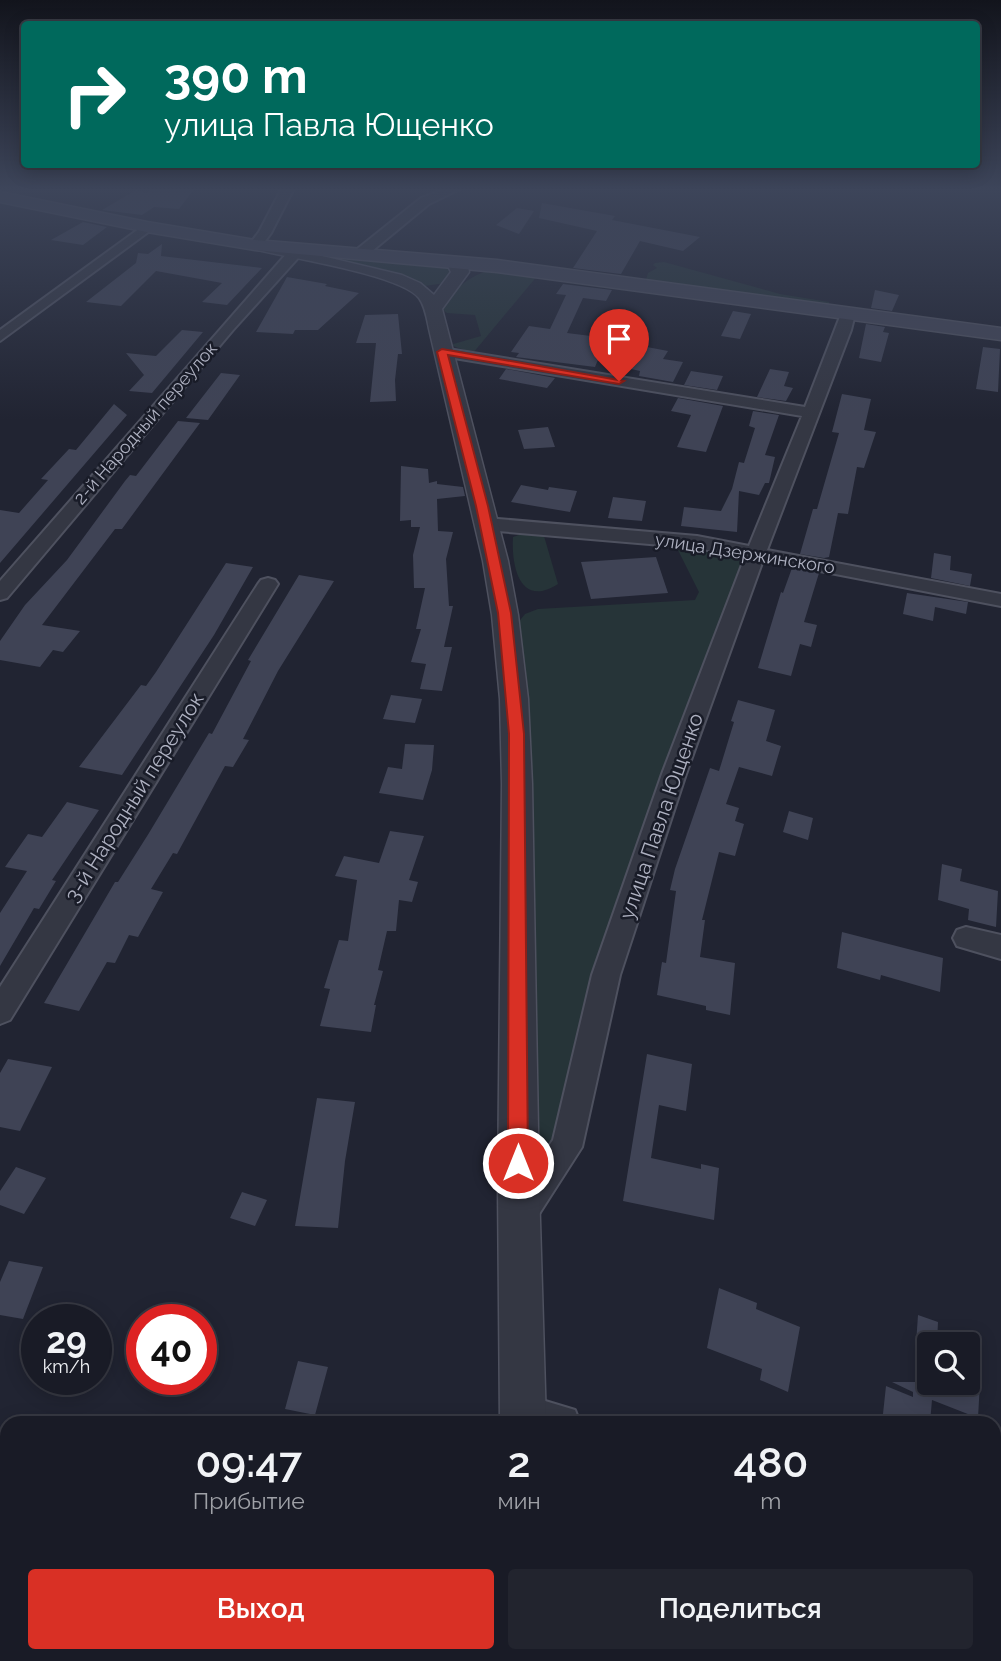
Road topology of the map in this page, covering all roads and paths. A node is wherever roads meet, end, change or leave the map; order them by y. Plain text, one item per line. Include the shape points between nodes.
1 (96, 266) edge
2 (284, 266) edge
3 (359, 266) edge
4 (458, 266) edge
5 (492, 266) edge
6 (497, 266) junction
7 (455, 282) junction
8 (434, 307) junction
9 (848, 314) junction
10 (1001, 334) edge
11 (0, 337) edge
12 (442, 352) junction
13 (811, 413) junction
14 (486, 524) junction
15 (756, 553) junction
16 (268, 584) dead end
17 (0, 594) edge
18 (1001, 600) edge
19 (966, 938) dead end
20 (1001, 947) edge
21 (0, 1011) edge
22 (519, 1217) junction
23 (522, 1416) edge

1 - 11 street
2 - 17 street, 2-й Народный переулок
3 - 8 street via 410,284
4 - 7 street
5 - 6 main road
6 - 7 street
6 - 9 main road
7 - 8 street
8 - 12 street
9 - 10 main road
9 - 13 street, улица Павла Ющенко
12 - 13 street
12 - 14 street
13 - 15 street, улица Павла Ющенко
14 - 15 street, улица Дзержинского via 697,542
14 - 22 street via 505,613 517,734
15 - 18 street, улица Дзержинского
15 - 22 street, улица Павла Ющенко via 606,975 566,1147
16 - 21 street, 3-й Народный переулок
19 - 20 street
22 - 23 street

